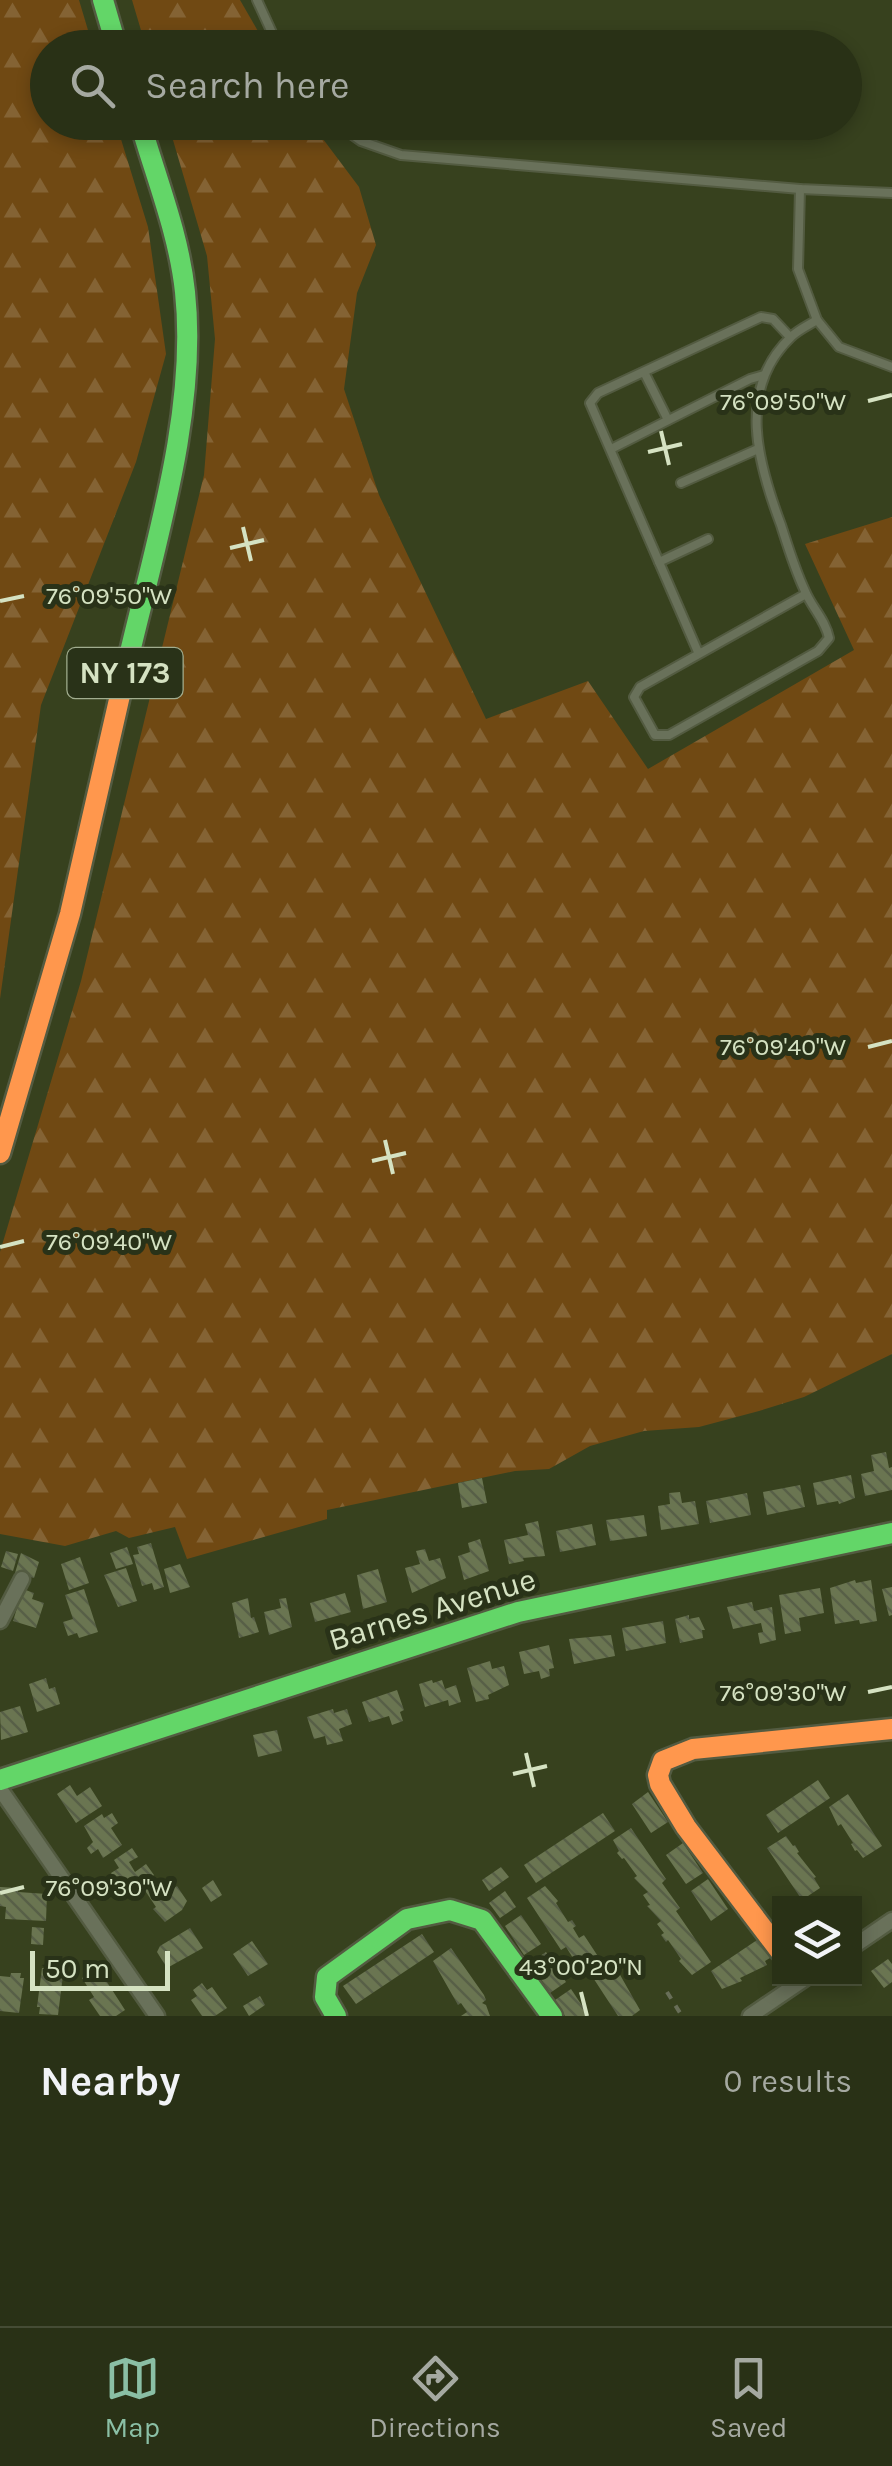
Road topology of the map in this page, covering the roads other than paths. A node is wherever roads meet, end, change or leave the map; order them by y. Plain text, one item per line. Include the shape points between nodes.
1 (103, 0) edge
2 (257, 0) edge
3 (112, 30) edge
4 (271, 30) edge
5 (145, 140) edge
6 (360, 140) edge
7 (800, 189) junction
8 (892, 193) edge
9 (817, 320) junction
10 (790, 337) junction
11 (892, 367) edge
12 (644, 372) junction
13 (764, 375) junction
14 (668, 420) junction
15 (758, 448) junction
16 (611, 449) junction
17 (681, 483) dead end
18 (708, 539) dead end
19 (660, 562) junction
20 (806, 594) junction
21 (698, 652) junction
22 (0, 1153) edge
23 (892, 1533) edge
24 (22, 1579) dead end
25 (0, 1622) edge
26 (892, 1729) edge
27 (0, 1780) edge
28 (0, 1789) edge
29 (892, 1920) edge
30 (772, 1940) edge
31 (862, 1941) edge
32 (793, 1986) edge
33 (157, 2016) edge
34 (336, 2016) edge
35 (552, 2016) edge
36 (750, 2016) edge

1 - 3 street
2 - 4 lane
5 - 22 street, NY 173 via 185,296 182,421 70,914
6 - 7 lane via 400,155
7 - 8 lane
7 - 9 lane via 798,269
9 - 10 lane
9 - 11 lane via 839,347
10 - 12 lane via 761,317
10 - 13 lane
12 - 14 lane
12 - 16 lane via 590,403
13 - 14 lane
13 - 15 lane via 756,404
14 - 16 lane
15 - 17 lane
15 - 20 lane
16 - 19 lane
18 - 19 lane
19 - 21 lane
20 - 21 lane
20 - 21 lane via 829,638 818,651 670,735 655,735 634,697
23 - 27 street, Barnes Avenue via 518,1612
24 - 25 street
26 - 30 street via 693,1749 663,1761 658,1775 668,1798
28 - 33 street
29 - 31 street
32 - 36 street
34 - 35 street via 326,1998 327,1977 407,1919 450,1910 482,1920

